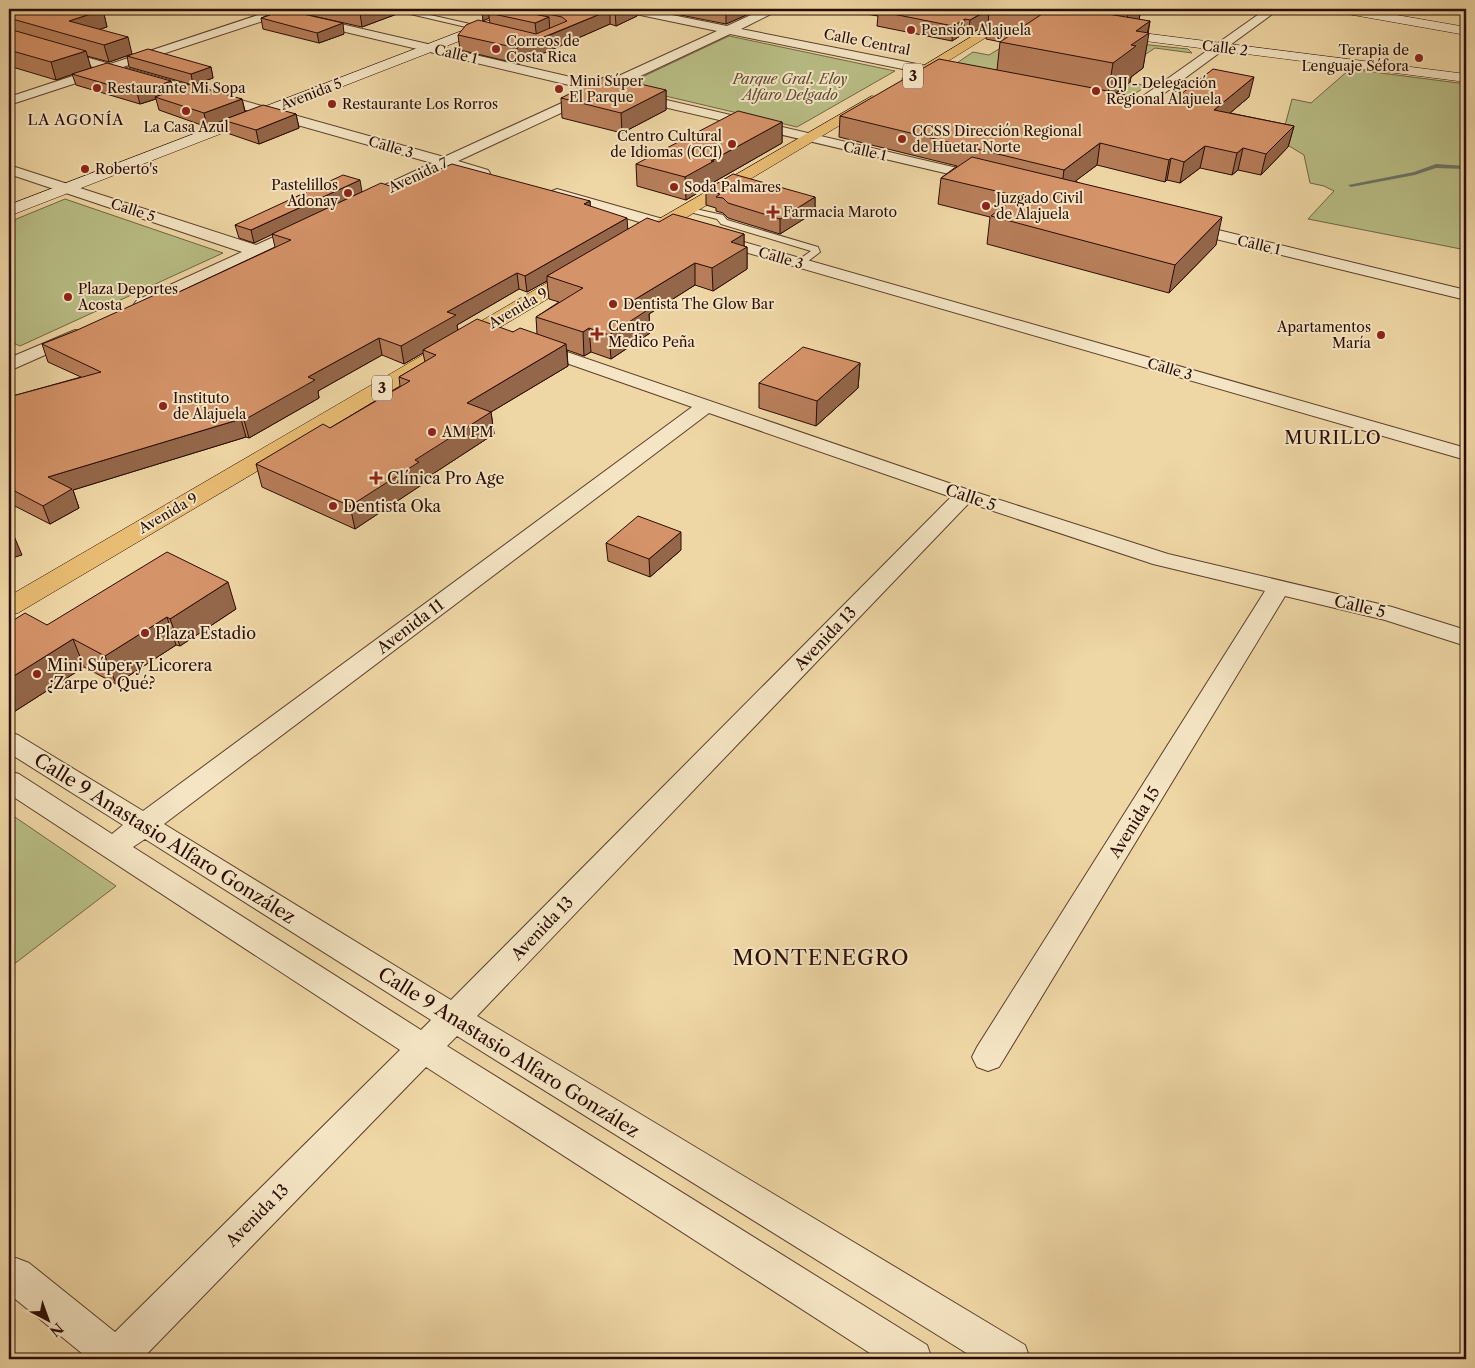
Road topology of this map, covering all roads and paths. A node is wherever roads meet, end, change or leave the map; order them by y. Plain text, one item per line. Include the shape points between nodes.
1 (263, 9) edge
2 (530, 9) edge
3 (626, 9) edge
4 (773, 9) edge
5 (1273, 9) edge
6 (1342, 9) edge
7 (282, 10) edge
8 (999, 11) dead end
9 (408, 12) dead end
10 (1026, 14) edge
11 (728, 30) junction
12 (1101, 31) edge
13 (1466, 31) edge
14 (480, 32) junction
15 (9, 39) edge
16 (1219, 47) junction
17 (430, 48) junction
18 (110, 68) junction
19 (924, 70) junction
20 (1466, 78) edge
21 (969, 79) edge
22 (603, 88) junction
23 (9, 101) edge
24 (1102, 106) edge
25 (265, 111) junction
26 (809, 137) junction
27 (444, 162) junction
28 (9, 169) edge
29 (492, 176) edge
30 (998, 182) edge
31 (66, 189) junction
32 (539, 189) edge
33 (346, 209) edge
34 (689, 209) junction
35 (9, 211) edge
36 (319, 221) edge
37 (1170, 223) edge
38 (662, 224) junction
39 (628, 244) edge
40 (257, 251) junction
41 (800, 263) junction
42 (594, 264) edge
43 (1466, 295) edge
44 (132, 309) edge
45 (483, 328) junction
46 (87, 329) edge
47 (9, 366) edge
48 (706, 406) junction
49 (1466, 454) edge
50 (964, 495) junction
51 (1279, 587) junction
52 (9, 607) edge
53 (1466, 638) edge
54 (9, 741) edge
55 (9, 781) edge
56 (144, 824) junction
57 (114, 848) junction
58 (454, 1018) junction
59 (423, 1048) junction
60 (988, 1058) dead end
61 (9, 1276) edge
62 (118, 1358) edge
63 (913, 1359) edge
64 (1012, 1359) edge

1 - 7 street, Calle 1
2 - 14 street, Avenida 5 via 507,23
3 - 11 street, Calle Central
4 - 11 street, Avenida 7
5 - 16 street
6 - 13 street
7 - 17 street, Calle 1
7 - 18 street
8 - 10 street
9 - 14 lane
10 - 19 main road, 3
11 - 19 street, Calle Central
11 - 22 street, Avenida 7
12 - 16 street, Calle 2
14 - 17 street, Avenida 5
15 - 18 street, Calle 3
16 - 20 street, Calle 2
16 - 24 street via 1131,111
17 - 22 street, Calle 1
17 - 25 street, Avenida 5
18 - 23 street
18 - 25 street, Calle 3
19 - 21 street, Calle Central
19 - 26 main road, 3
22 - 26 street, Calle 1
22 - 27 street, Avenida 7
25 - 27 street, Calle 3
25 - 31 street, Avenida 5
26 - 30 street, Calle 1
26 - 34 main road, 3
27 - 29 street, Calle 3
27 - 33 street, Avenida 7
28 - 31 street, Calle 5
31 - 35 street, Avenida 5
31 - 40 street, Calle 5
32 - 38 street, Calle 3
34 - 38 main road, 3
34 - 41 lane via 815,249 816,252
36 - 40 street
37 - 43 street, Calle 1
38 - 39 main road, 3
38 - 41 street, Calle 3
40 - 44 street
41 - 49 street, Calle 3
42 - 45 main road, Avenida 9 / 3
45 - 48 street, Calle 5
45 - 52 main road, Avenida 9 / 3
46 - 47 street
48 - 50 street, Calle 5
48 - 56 street, Avenida 11
50 - 51 street, Calle 5 via 1160,559
50 - 58 street, Avenida 13
51 - 53 street, Calle 5 via 1392,614
51 - 60 street, Avenida 15
54 - 56 street, Calle 9 Anastasio Alfaro González
55 - 57 street, Calle 9 Anastasio Alfaro González
56 - 57 street, Avenida 11
56 - 58 street, Calle 9 Anastasio Alfaro González
57 - 59 street, Calle 9 Anastasio Alfaro González
58 - 59 street, Avenida 13
58 - 64 street, Calle 9 Anastasio Alfaro González
59 - 62 street, Avenida 13
59 - 63 street, Calle 9 Anastasio Alfaro González
61 - 62 street via 16,1276

